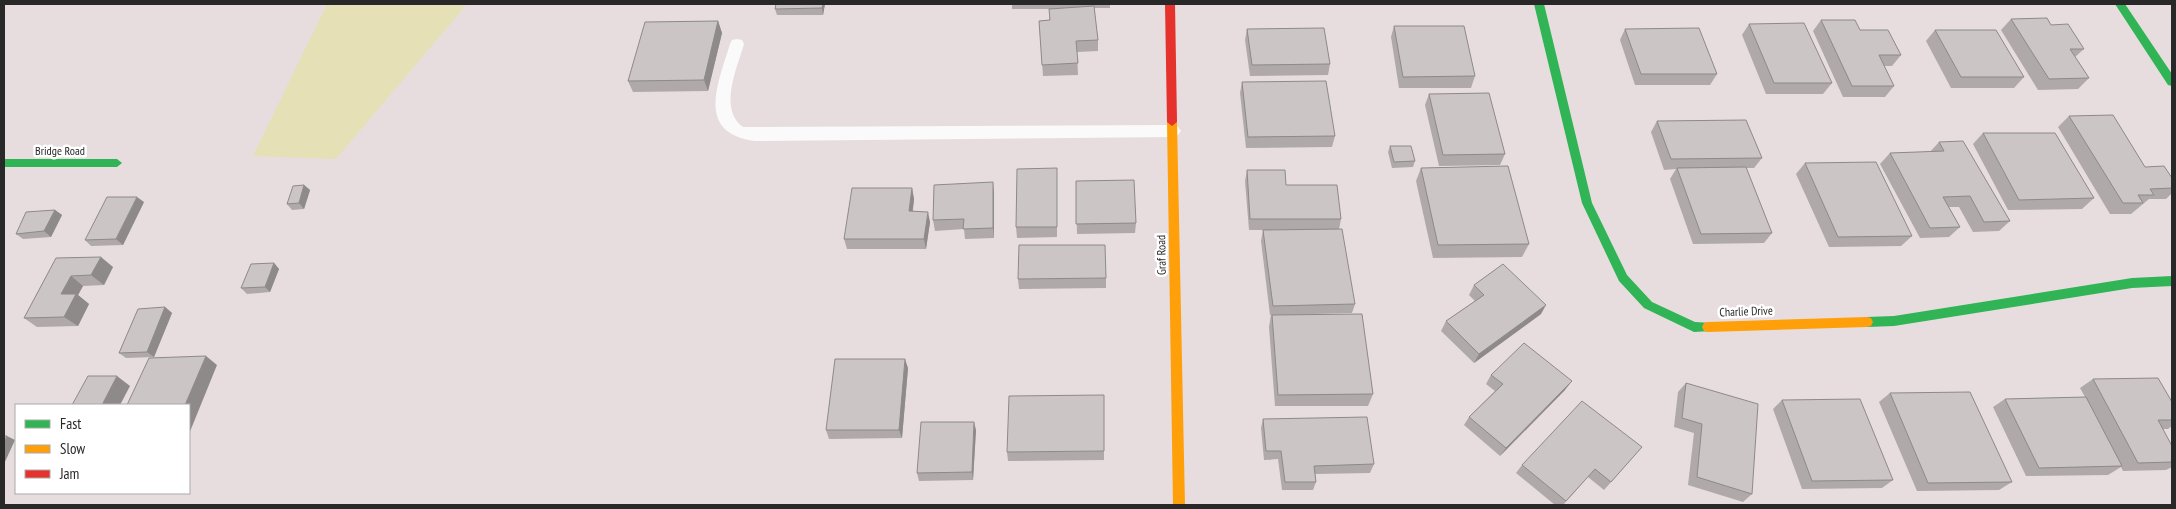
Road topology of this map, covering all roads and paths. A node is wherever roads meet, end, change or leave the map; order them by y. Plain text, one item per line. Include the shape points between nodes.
1 (1170, 4) edge
2 (1539, 4) edge
3 (2120, 4) edge
4 (737, 44) dead end
5 (2172, 82) edge
6 (1172, 131) junction
7 (4, 163) edge
8 (117, 163) dead end
9 (2172, 281) edge
10 (1179, 505) edge

1 - 6 street, Graf Road
2 - 9 street, Charlie Drive via 1587,203 1607,245 1623,278 1648,305 1694,327 1894,321 2132,283
3 - 5 street
4 - 6 lane via 722,102 728,125 737,132 755,135
6 - 10 street, Graf Road
7 - 8 street, Bridge Road

